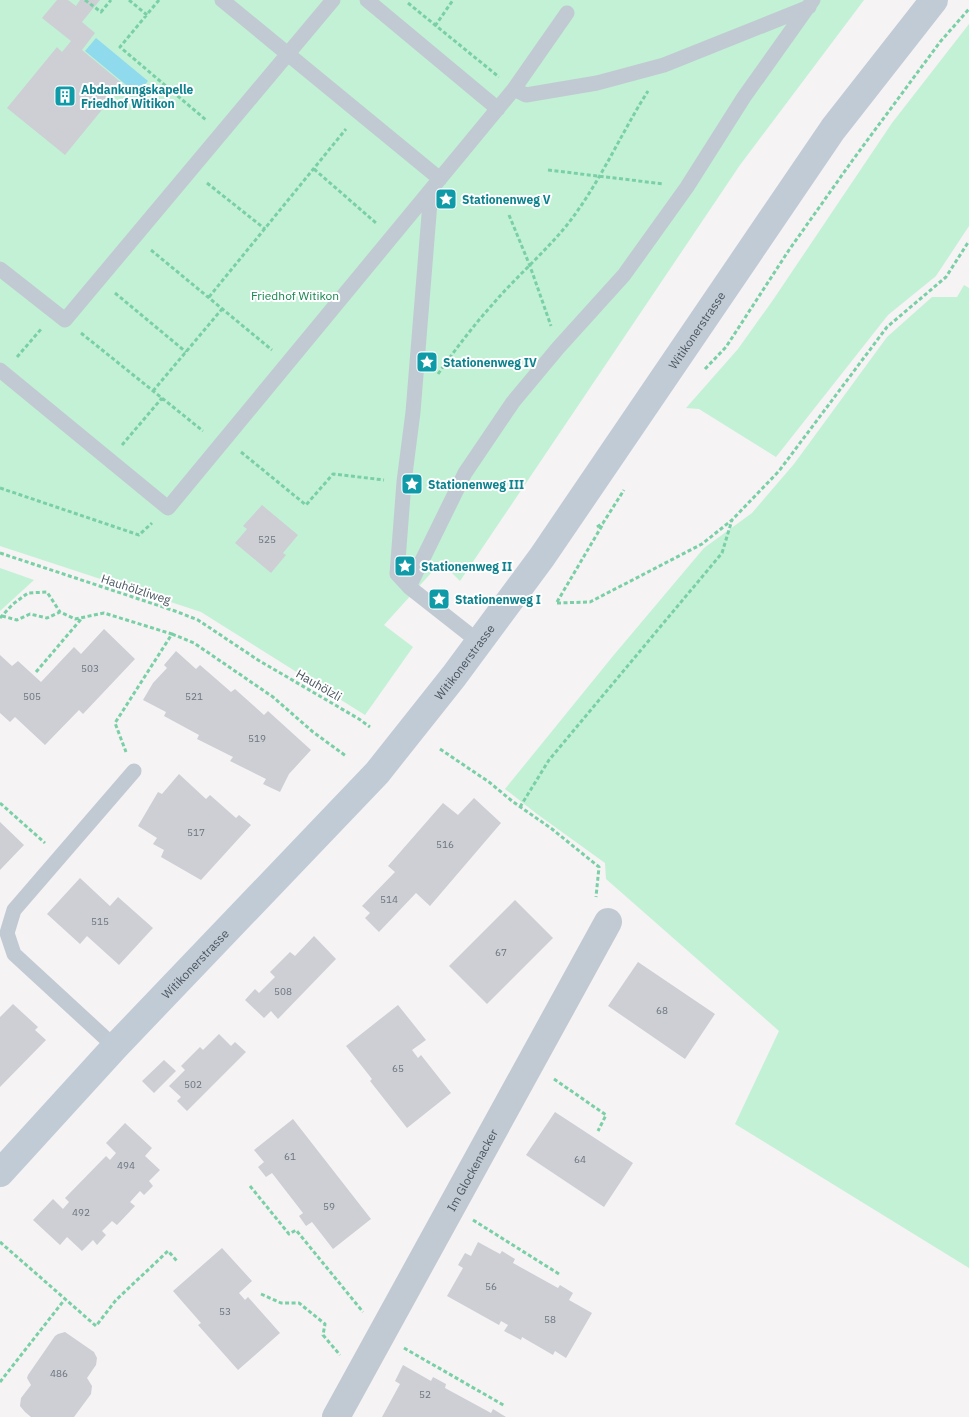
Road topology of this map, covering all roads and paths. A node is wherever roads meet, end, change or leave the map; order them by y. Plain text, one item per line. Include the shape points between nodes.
1 (85, 0) edge
2 (96, 0) edge
3 (111, 0) edge
4 (129, 0) edge
5 (159, 0) edge
6 (222, 0) edge
7 (333, 0) edge
8 (367, 0) edge
9 (404, 0) edge
10 (454, 0) edge
11 (934, 0) edge
12 (811, 3) edge
13 (92, 5) junction
14 (969, 9) edge
15 (567, 13) dead end
16 (146, 14) junction
17 (436, 25) junction
18 (419, 44) junction
19 (288, 54) junction
20 (664, 65) junction
21 (514, 89) junction
22 (498, 109) junction
23 (359, 112) junction
24 (221, 134) junction
25 (314, 169) junction
26 (191, 170) junction
27 (548, 170) dead end
28 (600, 176) junction
29 (436, 184) junction
30 (687, 187) junction
31 (509, 215) dead end
32 (265, 229) junction
33 (392, 236) junction
34 (135, 237) junction
35 (969, 241) edge
36 (530, 266) junction
37 (0, 269) edge
38 (99, 279) junction
39 (208, 297) junction
40 (222, 309) junction
41 (60, 316) junction
42 (558, 348) junction
43 (186, 352) junction
44 (287, 363) junction
45 (2, 372) edge
46 (701, 374) dead end
47 (153, 391) junction
48 (162, 398) junction
49 (412, 412) junction
50 (222, 442) junction
51 (109, 460) junction
52 (404, 482) junction
53 (628, 483) dead end
54 (0, 488) edge
55 (168, 508) junction
56 (732, 520) junction
57 (604, 523) junction
58 (595, 528) dead end
59 (0, 553) edge
60 (409, 587) junction
61 (60, 612) junction
62 (1, 617) edge
63 (82, 617) junction
64 (172, 634) junction
65 (479, 642) junction
66 (258, 660) joint
67 (36, 672) dead end
68 (370, 727) dead end
69 (440, 750) dead end
70 (346, 756) dead end
71 (134, 771) joint
72 (0, 802) edge
73 (520, 807) junction
74 (60, 857) junction
75 (602, 910) joint
76 (115, 1047) junction
77 (530, 1064) junction
78 (598, 1132) dead end
79 (0, 1173) edge
80 (250, 1186) dead end
81 (452, 1207) junction
82 (0, 1242) edge
83 (177, 1261) dead end
84 (559, 1274) dead end
85 (261, 1294) dead end
86 (65, 1299) junction
87 (364, 1313) dead end
88 (382, 1335) junction
89 (341, 1356) dead end
90 (0, 1382) edge
91 (505, 1406) dead end
92 (336, 1417) edge

1 - 13 path
2 - 13 path
3 - 13 path via 101,12
4 - 16 path
5 - 16 path
6 - 19 lane
7 - 19 lane
8 - 18 lane
9 - 17 path
10 - 17 path
11 - 65 main road, Witikonerstrasse via 833,129 559,533
12 - 20 lane
12 - 30 lane via 744,97
14 - 46 path via 940,42 852,161 726,347
15 - 21 lane
16 - 24 path via 120,47
17 - 18 path
17 - 21 path
18 - 22 lane
19 - 23 lane
19 - 24 lane
20 - 21 lane via 597,83 526,95
20 - 28 path
21 - 22 lane
22 - 29 lane
23 - 25 path
23 - 29 lane
24 - 26 lane
25 - 32 path
25 - 33 path
26 - 32 path
26 - 34 lane
27 - 28 path
28 - 30 path
28 - 36 path via 568,224
29 - 33 lane
29 - 49 lane
30 - 42 lane via 624,275
31 - 36 path
32 - 39 path
33 - 44 lane
34 - 38 lane
34 - 39 path
35 - 56 path via 946,277 887,327 779,471
36 - 42 path
36 - 49 path via 492,305
37 - 41 lane
38 - 41 lane
38 - 43 path
39 - 40 path
40 - 43 path
40 - 44 path
41 - 45 path
41 - 47 path
42 - 60 lane via 513,402 465,473
43 - 47 path
44 - 50 lane
45 - 51 lane
47 - 48 path
48 - 50 path
48 - 51 path
49 - 52 lane
50 - 52 path via 306,505 333,474
50 - 55 lane
51 - 55 lane
52 - 60 lane via 397,574
53 - 57 path
54 - 55 path via 139,535
56 - 57 path via 702,544 590,602 557,603
56 - 73 path via 722,552 549,760
57 - 58 path
59 - 66 path, Hauhölzliweg via 198,620
60 - 65 lane
61 - 62 path via 47,618 30,614 17,620
61 - 62 path via 47,592 28,592
61 - 63 path via 75,619
63 - 64 path via 104,613
63 - 67 path
64 - 70 path via 194,643 273,697 312,732
64 - 71 path via 115,723
65 - 76 main road, Witikonerstrasse via 377,774
66 - 68 path, Hauhölzli
69 - 73 path
71 - 74 lane
72 - 74 path
73 - 75 path via 552,828 599,868
74 - 76 lane via 14,910 6,933 14,954
75 - 77 street, Im Glockenacker
76 - 79 main road, Witikonerstrasse
77 - 78 path via 606,1115
77 - 81 street, Im Glockenacker
80 - 87 path via 289,1234 296,1230
81 - 84 path
81 - 88 street, Im Glockenacker
82 - 86 path
83 - 86 path via 168,1251 116,1300 96,1326
85 - 89 path via 281,1304 300,1303 325,1324 323,1335
86 - 90 path
88 - 91 path
88 - 92 street, Im Glockenacker

